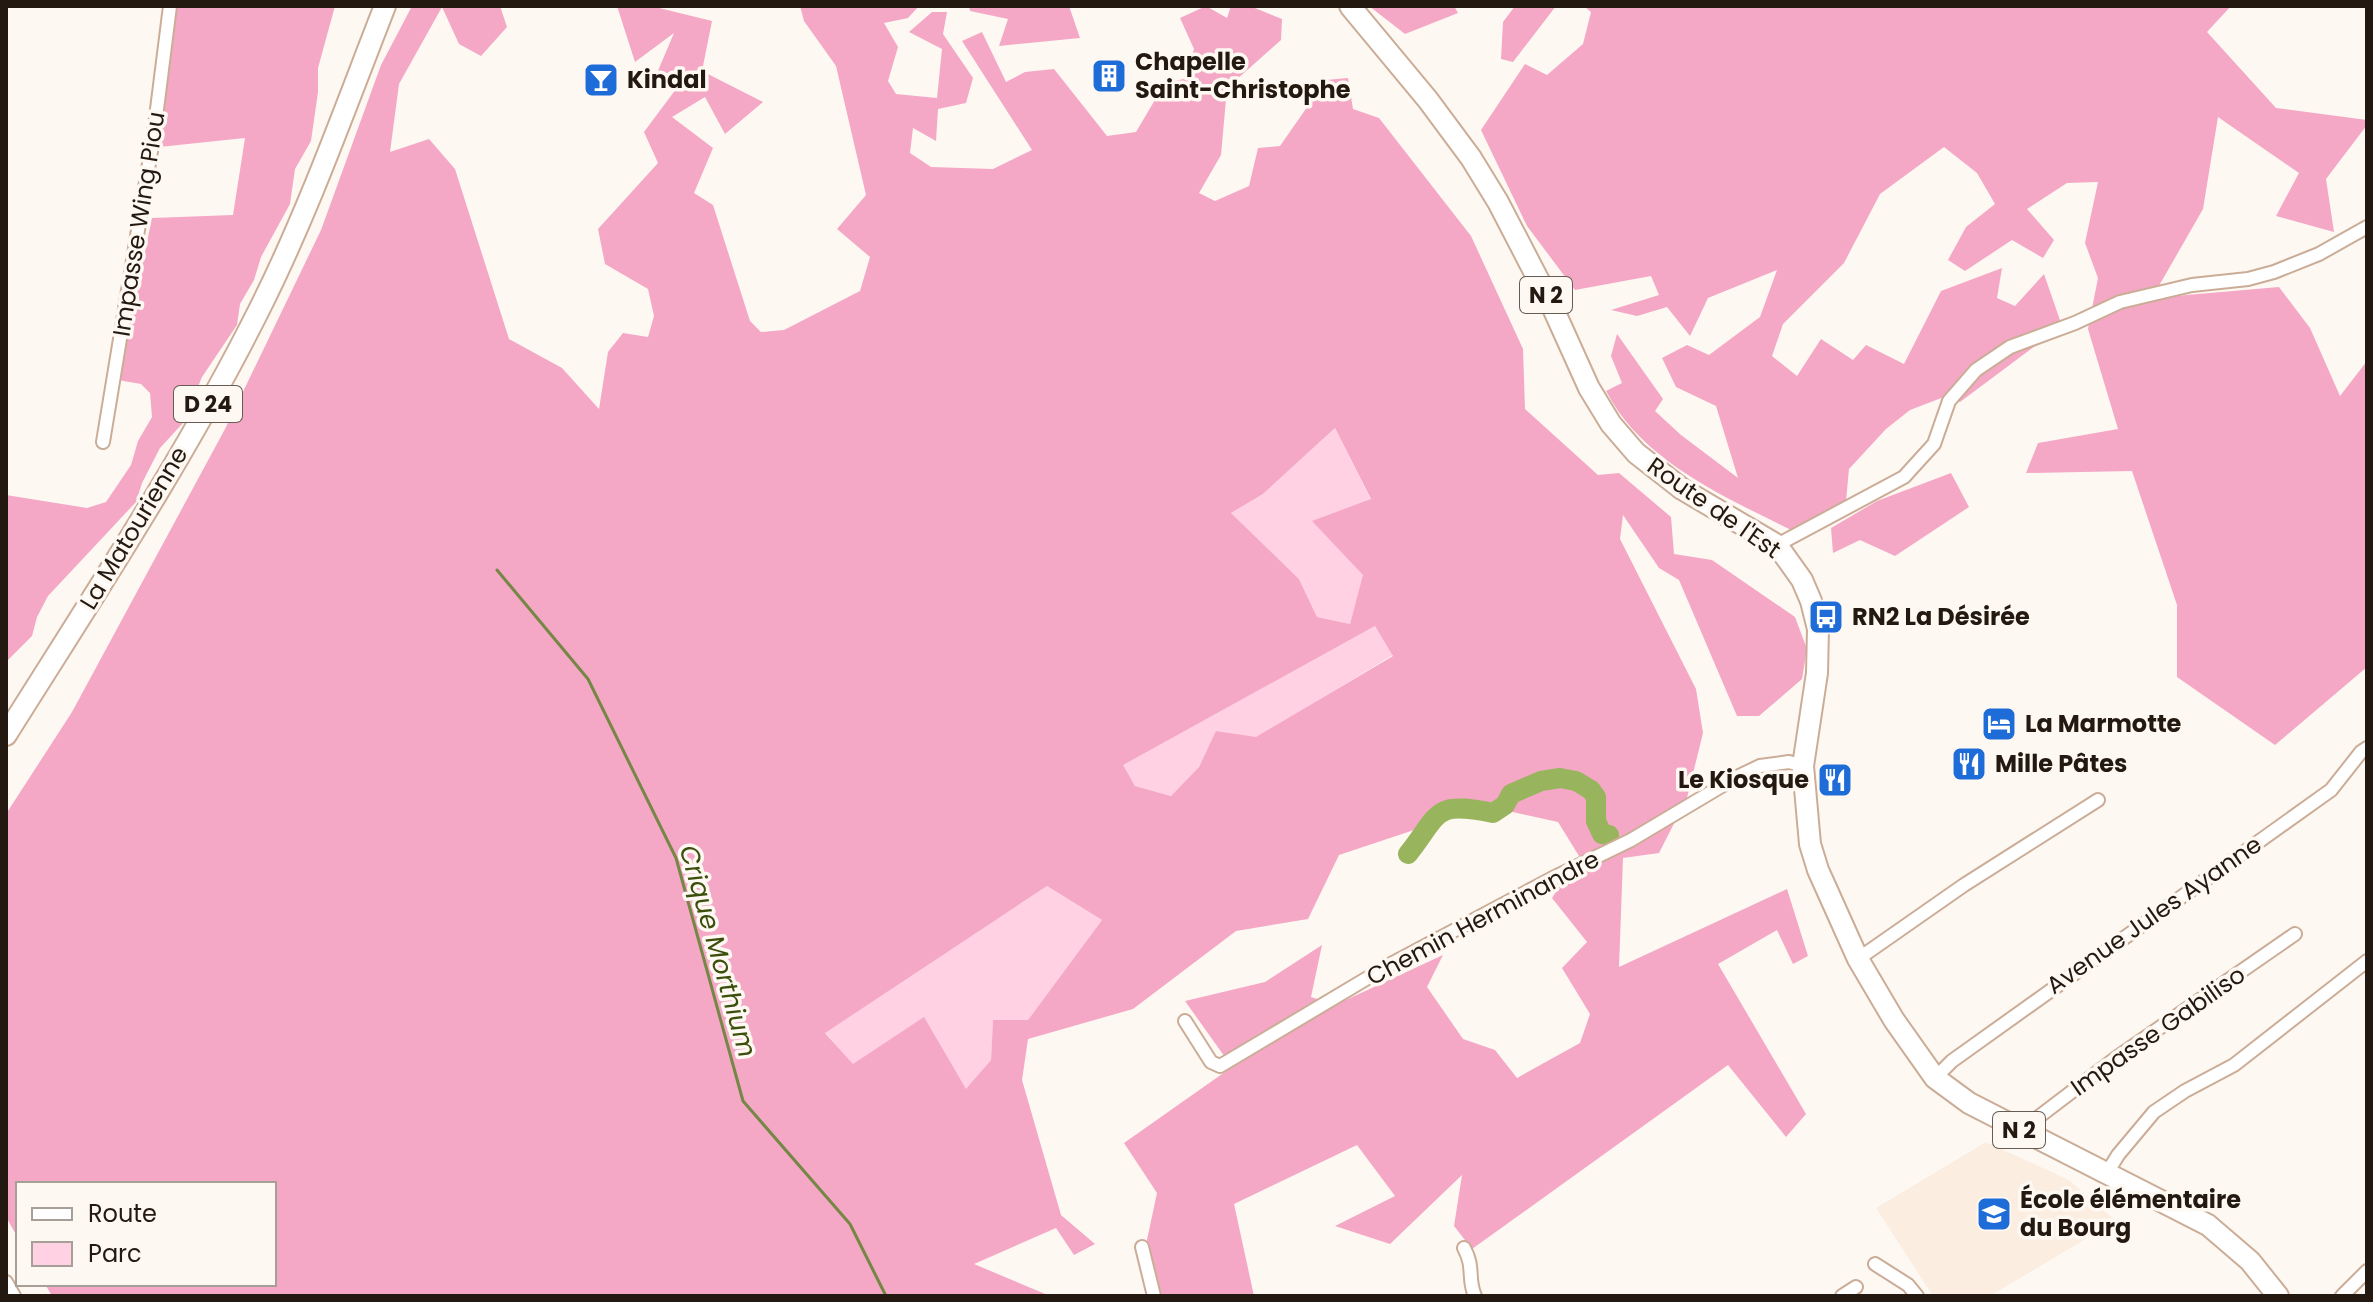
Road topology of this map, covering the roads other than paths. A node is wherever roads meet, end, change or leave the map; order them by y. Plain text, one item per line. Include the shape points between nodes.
1 (170, 6) edge
2 (377, 6) edge
3 (385, 6) edge
4 (1350, 6) edge
5 (367, 52) junction
6 (2367, 227) edge
7 (103, 442) dead end
8 (1777, 545) junction
9 (6, 735) edge
10 (2367, 748) edge
11 (1803, 766) junction
12 (2098, 800) dead end
13 (2295, 934) dead end
14 (1858, 959) junction
15 (2367, 961) edge
16 (1185, 1021) dead end
17 (1935, 1078) junction
18 (2025, 1133) junction
19 (2107, 1173) junction
20 (1142, 1247) dead end
21 (1464, 1248) dead end
22 (1875, 1264) dead end
23 (2367, 1271) edge
24 (6, 1282) edge
25 (1856, 1287) dead end
26 (14, 1296) edge
27 (1154, 1296) edge
28 (1475, 1296) edge
29 (1842, 1296) edge
30 (1917, 1296) edge
31 (2278, 1296) edge
32 (2342, 1296) edge

1 - 7 street, Impasse Wing Piou
2 - 5 main road, La Matourienne / D 24
3 - 5 main road, La Matourienne / D 24
4 - 8 main road, Route de l'Est / N 2 via 1471,158 1611,424 1636,453 1682,489
5 - 9 main road, La Matourienne / D 24 via 332,148 260,309 145,514
6 - 8 street via 2274,272 2120,302 2010,347 1976,370 1949,401 1934,444 1904,477
8 - 11 main road, Route de l'Est / N 2 via 1802,580 1818,629
10 - 17 street, Avenue Jules Ayanne via 2331,790 2072,973
11 - 14 main road, Route de l'Est / N 2 via 1810,844
11 - 16 street, Chemin Herminandre via 1760,766 1735,778 1631,840 1391,964 1220,1066 1211,1062
12 - 14 street
13 - 18 street, Impasse Gabiliso via 2116,1058 2032,1122
14 - 17 main road, Route de l'Est / N 2
15 - 19 street via 2234,1065 2154,1112
17 - 18 main road, Route de l'Est / N 2
18 - 19 main road, Route de l'Est / N 2
19 - 31 main road, Route de l'Est / N 2 via 2208,1225 2250,1261
20 - 27 street
21 - 28 street via 1472,1263
22 - 30 street
23 - 32 street
24 - 26 street
25 - 29 street

